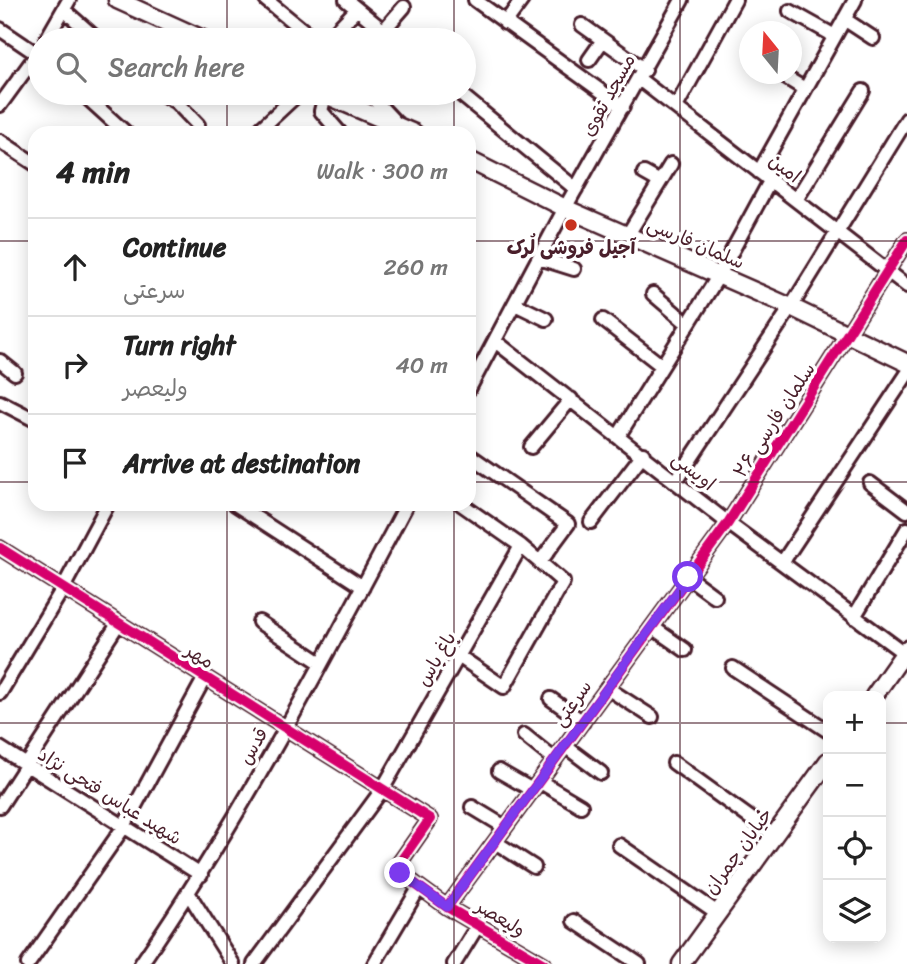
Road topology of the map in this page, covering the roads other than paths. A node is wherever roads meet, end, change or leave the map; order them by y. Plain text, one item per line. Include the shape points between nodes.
1 (266, 0) edge
2 (346, 0) edge
3 (475, 0) edge
4 (522, 0) edge
5 (682, 0) edge
6 (734, 0) edge
7 (855, 0) edge
8 (121, 1) edge
9 (66, 5) edge
10 (404, 6) dead end
11 (357, 9) junction
12 (790, 10) dead end
13 (844, 19) junction
14 (505, 23) junction
15 (582, 25) dead end
16 (53, 28) edge
17 (87, 28) edge
18 (179, 28) edge
19 (300, 28) edge
20 (339, 28) edge
21 (379, 28) edge
22 (386, 28) edge
23 (0, 29) edge
24 (833, 36) junction
25 (873, 37) dead end
26 (603, 40) junction
27 (28, 47) edge
28 (589, 60) dead end
29 (28, 68) edge
30 (642, 74) junction
31 (796, 84) edge
32 (803, 88) junction
33 (863, 91) dead end
34 (0, 105) edge
35 (95, 105) edge
36 (179, 105) edge
37 (286, 105) edge
38 (322, 105) edge
39 (350, 105) edge
40 (379, 105) edge
41 (473, 105) edge
42 (623, 107) junction
43 (676, 107) junction
44 (907, 119) edge
45 (397, 124) junction
46 (198, 125) dead end
47 (117, 126) edge
48 (264, 126) edge
49 (334, 126) edge
50 (401, 126) edge
51 (0, 141) edge
52 (28, 159) edge
53 (476, 164) edge
54 (671, 164) dead end
55 (759, 172) junction
56 (644, 173) dead end
57 (770, 181) junction
58 (660, 182) junction
59 (576, 190) junction
60 (796, 200) junction
61 (565, 208) junction
62 (837, 232) junction
63 (627, 236) junction
64 (907, 240) edge
65 (539, 258) junction
66 (574, 270) dead end
67 (888, 271) junction
68 (719, 275) junction
69 (907, 286) edge
70 (653, 295) dead end
71 (515, 304) junction
72 (791, 307) junction
73 (546, 320) dead end
74 (603, 320) dead end
75 (688, 324) junction
76 (849, 336) junction
77 (495, 341) junction
78 (0, 361) edge
79 (907, 363) edge
80 (662, 366) junction
81 (476, 371) edge
82 (15, 373) dead end
83 (907, 374) edge
84 (571, 399) junction
85 (0, 403) edge
86 (28, 417) edge
87 (619, 435) junction
88 (531, 447) dead end
89 (643, 454) junction
90 (476, 460) edge
91 (676, 481) junction
92 (870, 483) dead end
93 (104, 511) edge
94 (246, 511) edge
95 (403, 511) edge
96 (471, 511) edge
97 (907, 511) edge
98 (591, 522) dead end
99 (728, 523) junction
100 (907, 530) edge
101 (521, 546) junction
102 (0, 548) edge
103 (782, 562) junction
104 (543, 564) junction
105 (688, 577) junction
106 (363, 587) junction
107 (62, 590) junction
108 (715, 597) dead end
109 (854, 617) junction
110 (259, 622) dead end
111 (118, 624) junction
112 (652, 627) junction
113 (685, 650) dead end
114 (460, 657) junction
115 (906, 657) edge
116 (321, 663) junction
117 (733, 668) dead end
118 (204, 680) junction
119 (607, 688) junction
120 (878, 691) edge
121 (0, 693) edge
122 (886, 695) edge
123 (551, 699) dead end
124 (652, 717) dead end
125 (583, 722) junction
126 (286, 727) junction
127 (823, 727) edge
128 (524, 735) dead end
129 (565, 746) junction
130 (0, 748) edge
131 (555, 760) junction
132 (674, 763) dead end
133 (27, 767) junction
134 (823, 768) edge
135 (499, 771) dead end
136 (601, 772) dead end
137 (823, 784) edge
138 (536, 785) junction
139 (383, 790) junction
140 (0, 806) edge
141 (581, 806) dead end
142 (472, 807) dead end
143 (505, 827) junction
144 (123, 828) junction
145 (775, 836) junction
146 (495, 842) junction
147 (619, 845) dead end
148 (534, 867) dead end
149 (201, 875) junction
150 (419, 888) junction
151 (189, 894) junction
152 (447, 907) junction
153 (719, 914) junction
154 (574, 921) dead end
155 (478, 925) junction
156 (28, 964) edge
157 (141, 964) edge
158 (233, 964) edge
159 (254, 964) edge
160 (374, 964) edge
161 (454, 964) edge
162 (544, 964) edge
163 (639, 964) edge
164 (681, 964) edge
165 (694, 964) edge

1 - 19 street
2 - 11 street
3 - 14 street
4 - 14 street
5 - 30 street, مسجد تقوی
6 - 43 street
7 - 13 street
8 - 18 main road
9 - 16 street
9 - 17 street
10 - 22 street
11 - 20 street
11 - 21 street
12 - 24 street
13 - 24 street
13 - 25 street
14 - 42 street
15 - 26 street, امین
23 - 27 street
24 - 32 street
26 - 28 street
26 - 30 street, امین
29 - 34 street
30 - 42 street, مسجد تقوی
30 - 43 street, امین
31 - 32 street
32 - 55 street
33 - 60 street
35 - 47 street
36 - 46 street
37 - 48 street
38 - 49 street via 321,111
39 - 45 main road
40 - 45 street
41 - 59 street
42 - 59 street, مسجد تقوی
43 - 55 street, امین
44 - 62 street
45 - 50 main road
51 - 52 street
53 - 61 main road, سلمان فارسی
54 - 58 street
55 - 57 street, امین
56 - 58 street
57 - 60 street, امین
57 - 68 street
58 - 63 street
59 - 61 street, مسجد تقوی
60 - 62 street, امین
61 - 63 main road, سلمان فارسی
61 - 65 street
62 - 67 street, امین
62 - 72 street
63 - 68 main road, سلمان فارسی
64 - 67 street, سلمان فارسی ۲۶
65 - 66 street
65 - 71 street
67 - 69 street, امین
67 - 76 street, سلمان فارسی ۲۶
68 - 72 main road, سلمان فارسی
68 - 75 street
70 - 75 street
71 - 73 street
71 - 77 street
72 - 76 main road, سلمان فارسی
72 - 91 street
74 - 80 street
75 - 80 street
76 - 79 main road, سلمان فارسی
76 - 99 street, سلمان فارسی ۲۶
77 - 81 street
77 - 84 street, اویسی
78 - 82 street
80 - 87 street
83 - 103 street
84 - 87 street, اویسی
84 - 88 street
85 - 86 street
87 - 89 street, اویسی
89 - 91 street, اویسی
89 - 98 street
90 - 104 street via 568,524
91 - 99 street, اویسی
92 - 97 street
93 - 107 street
94 - 106 street
95 - 106 street, قدس
96 - 101 street
99 - 103 street, اویسی
99 - 105 street, سرعتی
100 - 109 street
101 - 104 street
101 - 114 street, باغ یاس
102 - 107 street, مهر
103 - 109 street, اویسی
104 - 114 street via 563,582 504,687
105 - 108 street
105 - 112 street, سرعتی
106 - 116 street, قدس
107 - 111 street, مهر
107 - 121 street
109 - 115 street, اویسی
110 - 116 street
111 - 118 street, مهر
111 - 133 street
112 - 113 street
112 - 119 street, سرعتی
114 - 139 street, باغ یاس
115 - 120 main road
115 - 122 main road
116 - 126 street, قدس
117 - 127 street
118 - 126 street, مهر
118 - 144 street
119 - 124 street
119 - 125 street, سرعتی
123 - 125 street
125 - 129 street, سرعتی
126 - 139 street, مهر
126 - 149 street, قدس
128 - 131 street
129 - 131 street, سرعتی
129 - 136 street
130 - 133 street, شهید عباس فتحی نژاد
131 - 138 street, سرعتی
132 - 145 street
133 - 140 street
133 - 144 street, شهید عباس فتحی نژاد
134 - 145 main road, خیابان چمران
135 - 138 street
137 - 165 main road, خیابان چمران
138 - 141 street
138 - 143 street, سرعتی
139 - 150 street, ولیعصر via 430,819 398,865 400,873
139 - 159 street, باغ یاس
142 - 143 street
143 - 146 street, سرعتی
144 - 149 street, شهید عباس فتحی نژاد
144 - 156 street
145 - 153 main road, خیابان چمران
146 - 148 street
146 - 152 street, سرعتی
147 - 153 street
149 - 151 street, قدس
150 - 152 street, ولیعصر
150 - 160 street
151 - 157 street, قدس
151 - 158 street
152 - 155 street, ولیعصر
153 - 164 main road, خیابان چمران
154 - 163 street
155 - 161 street
155 - 162 street, ولیعصر

